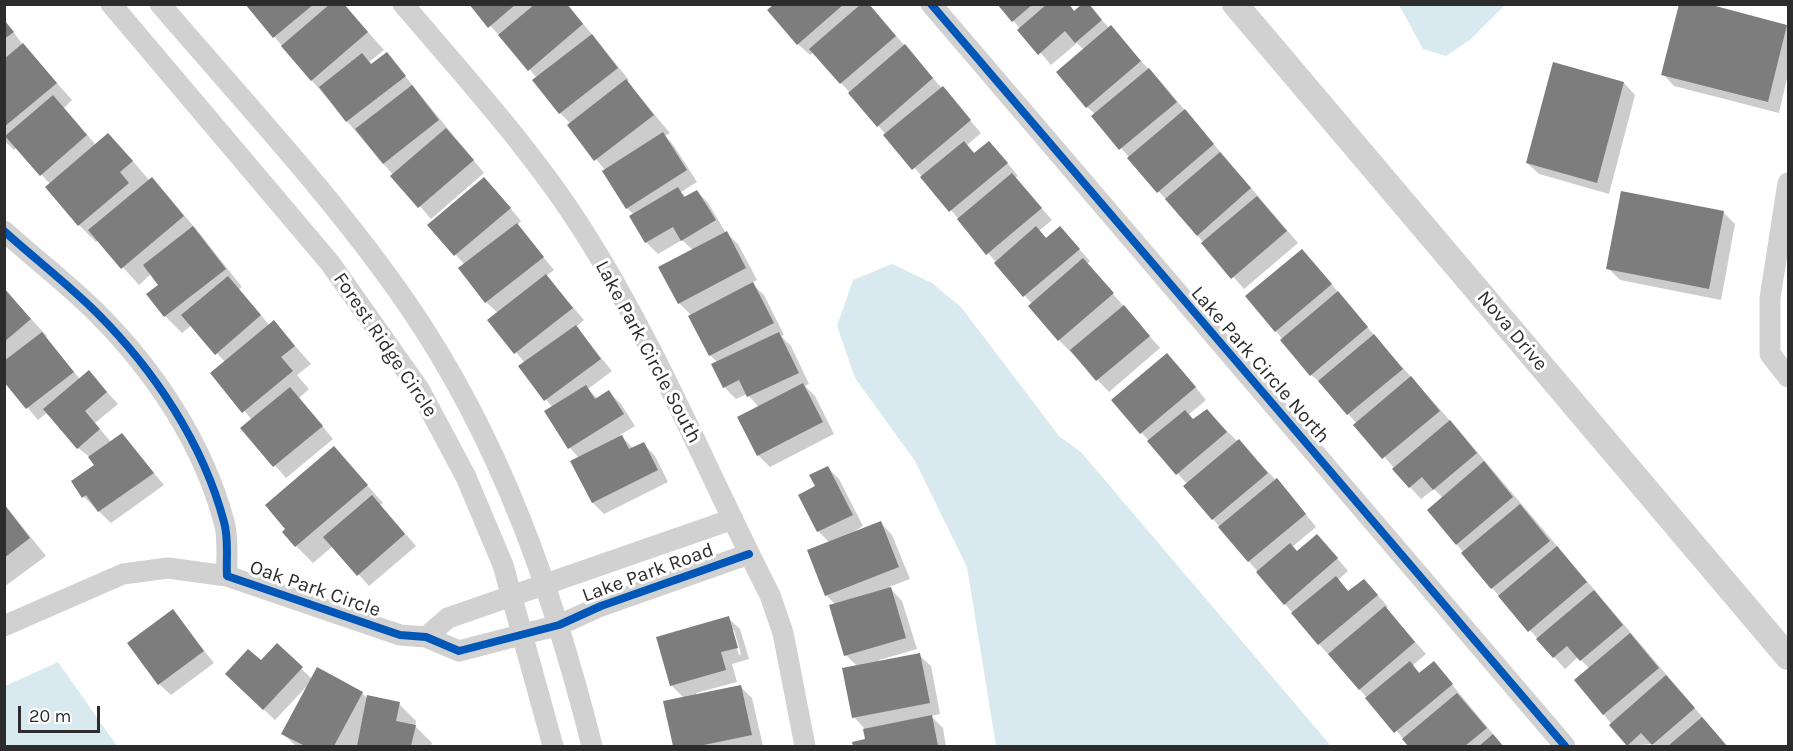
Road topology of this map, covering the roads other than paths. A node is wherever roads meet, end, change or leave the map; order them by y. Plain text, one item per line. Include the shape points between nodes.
1 (111, 4) edge
2 (160, 4) edge
3 (403, 4) edge
4 (931, 4) edge
5 (1235, 4) edge
6 (1788, 183) edge
7 (4, 231) edge
8 (1788, 377) edge
9 (733, 519) junction
10 (749, 554) junction
11 (227, 576) junction
12 (546, 583) junction
13 (510, 594) junction
14 (559, 625) junction
15 (4, 626) edge
16 (522, 635) junction
17 (426, 637) junction
18 (1788, 657) edge
19 (553, 747) edge
20 (592, 747) edge
21 (805, 747) edge
22 (1565, 747) edge

1 - 13 street, Forest Ridge Circle via 330,262 418,389 466,477 503,565
2 - 12 street, Forest Ridge Circle via 318,189 408,305 454,379 489,446
3 - 9 street, Lake Park Circle South via 533,160 583,231 624,300
4 - 22 street, Lake Park Circle North
5 - 18 street, Nova Drive
6 - 8 street via 1770,298 1770,354
7 - 11 street, Oak Park Circle via 96,312 135,354 173,408 196,448 225,523
9 - 10 street, Lake Park Circle South
9 - 12 street, Lake Park Road
10 - 14 street, Lake Park Road via 601,606
10 - 21 street, Lake Park Circle South via 783,633
11 - 15 street, Oak Park Circle via 168,568 123,574
11 - 17 street, Oak Park Circle via 400,634
12 - 13 street
12 - 14 street, Forest Ridge Circle
13 - 16 street, Forest Ridge Circle
13 - 17 street via 447,618
14 - 16 street, Oak Park Circle
14 - 20 street, Forest Ridge Circle
16 - 17 street, Oak Park Circle via 459,651
16 - 19 street, Forest Ridge Circle

